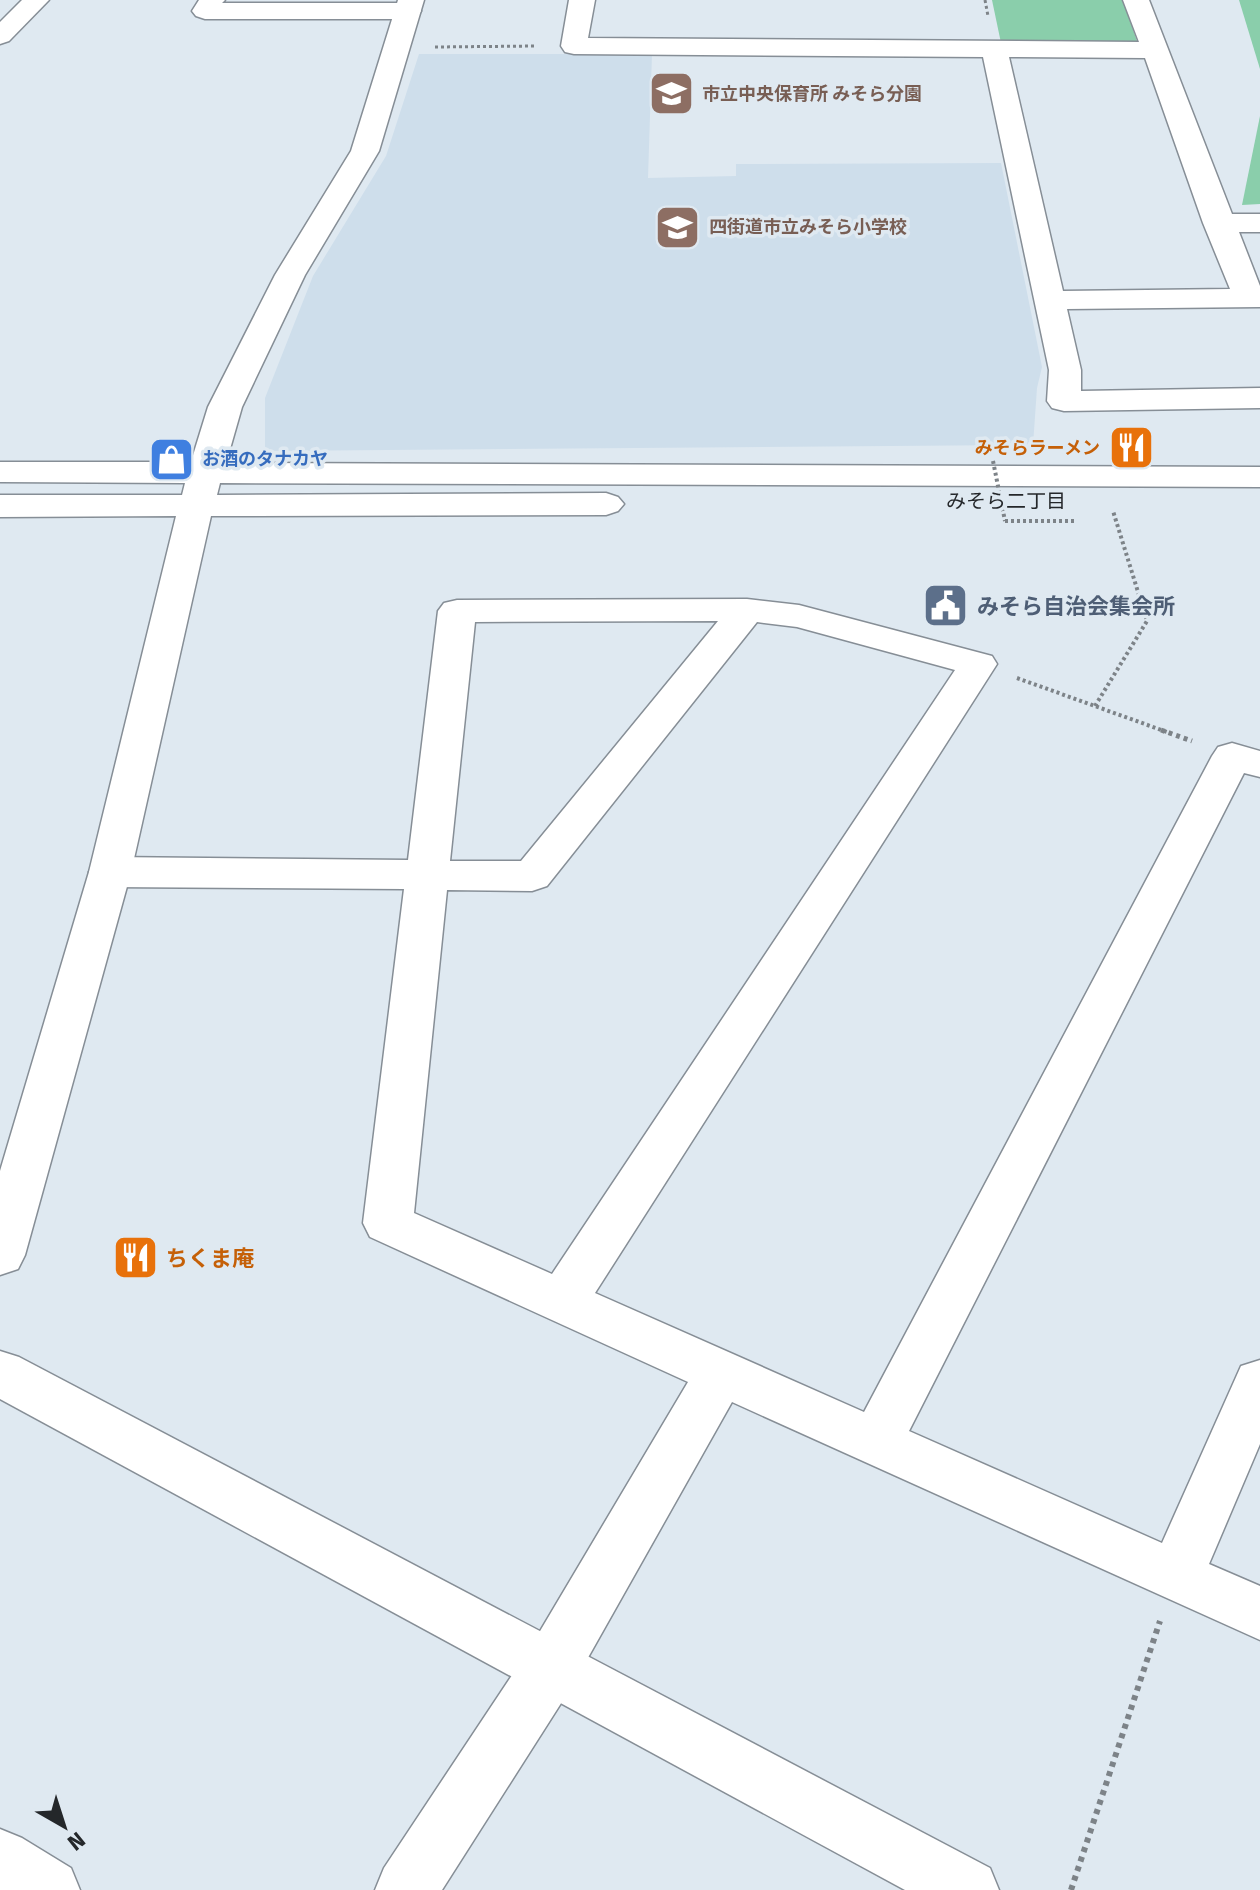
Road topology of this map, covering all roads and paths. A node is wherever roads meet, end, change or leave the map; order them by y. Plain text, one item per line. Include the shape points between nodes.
1 (36, 0) edge
2 (212, 0) edge
3 (582, 0) edge
4 (1136, 0) edge
5 (409, 6) edge
6 (0, 36) edge
7 (574, 46) junction
8 (398, 48) junction
9 (994, 49) junction
10 (1154, 50) junction
11 (1218, 223) junction
12 (1260, 223) edge
13 (1254, 298) edge
14 (1048, 300) junction
15 (1260, 398) edge
16 (993, 461) dead end
17 (0, 472) edge
18 (1260, 477) edge
19 (202, 488) junction
20 (1110, 503) junction
21 (1260, 503) edge
22 (0, 506) edge
23 (1076, 521) dead end
24 (747, 610) junction
25 (978, 664) junction
26 (1095, 706) junction
27 (1246, 760) edge
28 (110, 872) junction
29 (427, 875) junction
30 (0, 1255) edge
31 (562, 1301) junction
32 (0, 1373) edge
33 (721, 1373) junction
34 (1260, 1382) edge
35 (876, 1442) junction
36 (1175, 1576) junction
37 (1260, 1614) edge
38 (551, 1667) junction
39 (0, 1860) edge
40 (49, 1890) edge
41 (406, 1890) edge
42 (968, 1890) edge
43 (1071, 1890) edge

1 - 6 street
2 - 5 street via 205,11
3 - 7 street
4 - 10 street
5 - 8 street
7 - 8 path
7 - 9 street
8 - 19 street via 365,151 277,301 225,407
9 - 10 street
9 - 14 street
10 - 11 street
11 - 12 street
11 - 13 street
13 - 14 street
14 - 15 street via 1065,370 1064,401
16 - 23 path, bridge via 1005,521
17 - 19 street
18 - 19 street
19 - 20 street
19 - 22 street
19 - 28 street
20 - 21 street
20 - 26 path via 1147,621
24 - 25 street via 799,616
24 - 29 street via 532,876
24 - 29 street via 457,611
25 - 26 path
25 - 31 street
26 - 27 path
27 - 35 street
28 - 29 street
28 - 30 street
29 - 31 street via 388,1223
31 - 33 street
32 - 38 street
33 - 35 street
33 - 38 street
34 - 36 street
35 - 36 street
36 - 37 street
36 - 43 path
38 - 41 street
38 - 42 street
39 - 40 street

